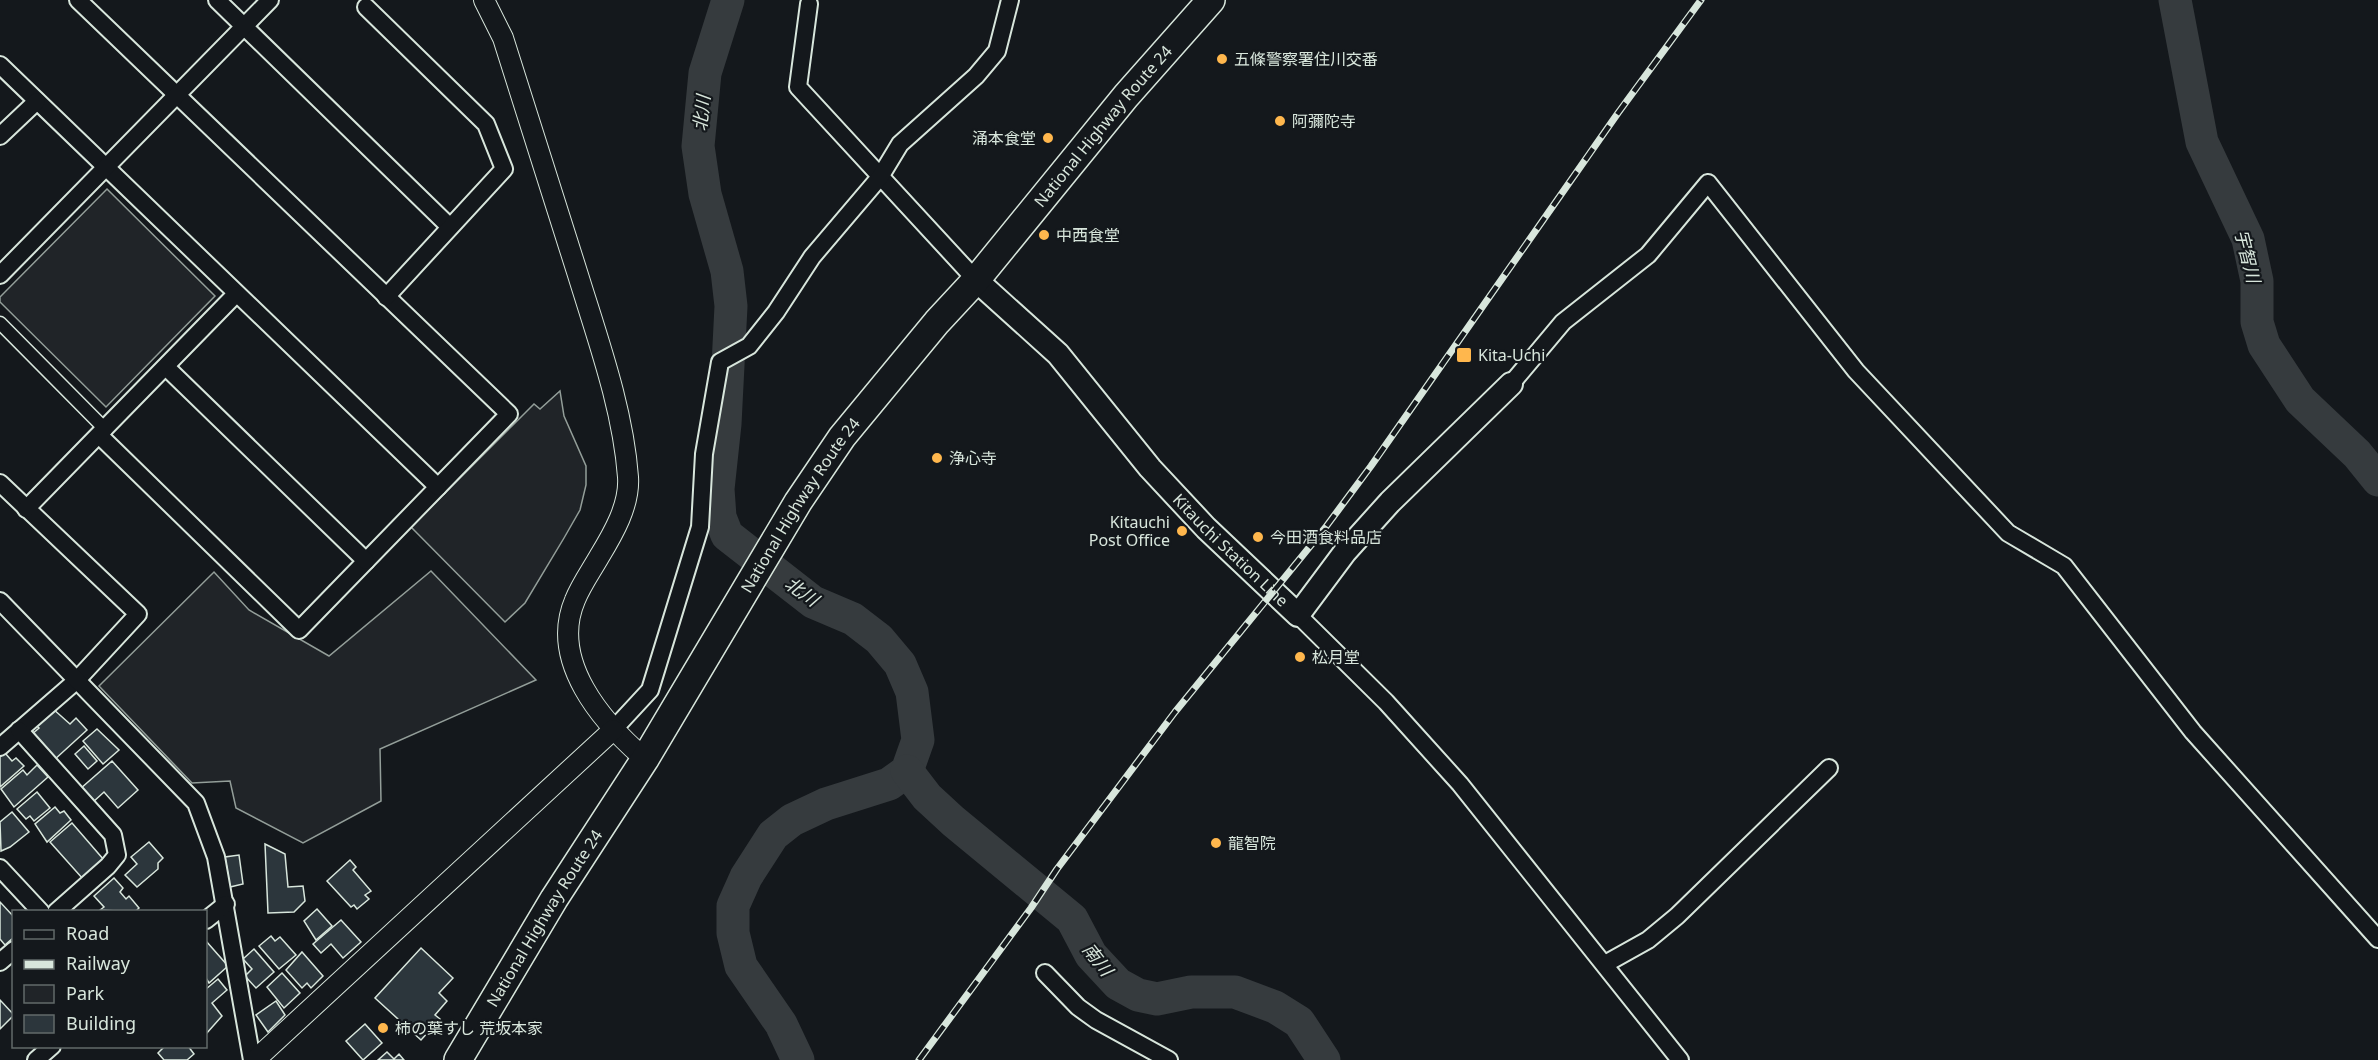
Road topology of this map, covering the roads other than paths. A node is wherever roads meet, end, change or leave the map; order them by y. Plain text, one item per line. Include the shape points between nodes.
1 (78, 0) edge
2 (218, 0) edge
3 (270, 0) edge
4 (484, 0) edge
5 (1010, 0) edge
6 (1211, 0) edge
7 (366, 2) edge
8 (809, 4) dead end
9 (244, 26) junction
10 (0, 65) edge
11 (175, 96) junction
12 (36, 101) junction
13 (0, 136) edge
14 (105, 168) junction
15 (880, 177) junction
16 (450, 227) junction
17 (0, 275) edge
18 (976, 280) junction
19 (235, 295) junction
20 (386, 297) junction
21 (0, 323) edge
22 (166, 367) junction
23 (1510, 384) joint
24 (103, 433) junction
25 (0, 483) edge
26 (438, 487) junction
27 (26, 509) junction
28 (366, 561) junction
29 (0, 601) edge
30 (1298, 615) junction
31 (76, 681) junction
32 (19, 730) junction
33 (613, 730) junction
34 (0, 747) edge
35 (645, 759) junction
36 (1829, 768) dead end
37 (0, 868) edge
38 (226, 904) junction
39 (39, 910) edge
40 (58, 910) edge
41 (207, 919) edge
42 (2378, 939) edge
43 (12, 952) edge
44 (0, 962) edge
45 (1605, 964) junction
46 (1045, 974) dead end
47 (51, 1048) edge
48 (36, 1060) edge
49 (254, 1060) edge
50 (458, 1060) edge
51 (1169, 1060) edge
52 (1680, 1060) edge

1 - 11 street
2 - 9 street
3 - 9 street
4 - 33 street via 506,48 591,317 624,439 628,481 622,511 574,602 568,635 573,664
5 - 15 street via 997,51 976,76 900,144
6 - 18 highway, National Highway Route 24 via 1126,96
7 - 16 street via 486,124 504,169
8 - 15 street via 798,87
9 - 11 street
9 - 16 street
10 - 12 street
11 - 14 street
11 - 20 street
12 - 13 street
12 - 14 street
14 - 17 street
14 - 19 street
15 - 18 street
15 - 33 street via 812,257 748,346 720,362 704,454 700,527 650,690
16 - 20 street
18 - 30 main road, Kitauchi Station Line via 1058,354 1150,468 1206,528
18 - 35 highway, National Highway Route 24 via 842,437 798,502
19 - 22 street
19 - 26 street
20 - 26 street via 509,414
21 - 24 street
22 - 24 street
22 - 28 street
23 - 30 main road, Kitauchi Station Line via 1390,502 1345,552
23 - 42 street via 1563,322 1648,255 1708,183 1856,371 2008,533 2064,566 2193,732
24 - 27 street
24 - 28 street via 299,630
25 - 27 street
26 - 28 street
27 - 31 street via 138,614
29 - 31 street
30 - 45 street via 1386,702 1460,784
31 - 32 street
31 - 38 street via 196,803 216,857
32 - 34 street
32 - 40 street via 113,835 117,855
33 - 35 street
33 - 49 street
35 - 50 highway, National Highway Route 24 via 554,899
36 - 45 street via 1670,922 1648,940
37 - 39 street
38 - 41 street
38 - 49 street
43 - 44 street
45 - 52 street
46 - 51 street via 1096,1020
47 - 48 street

